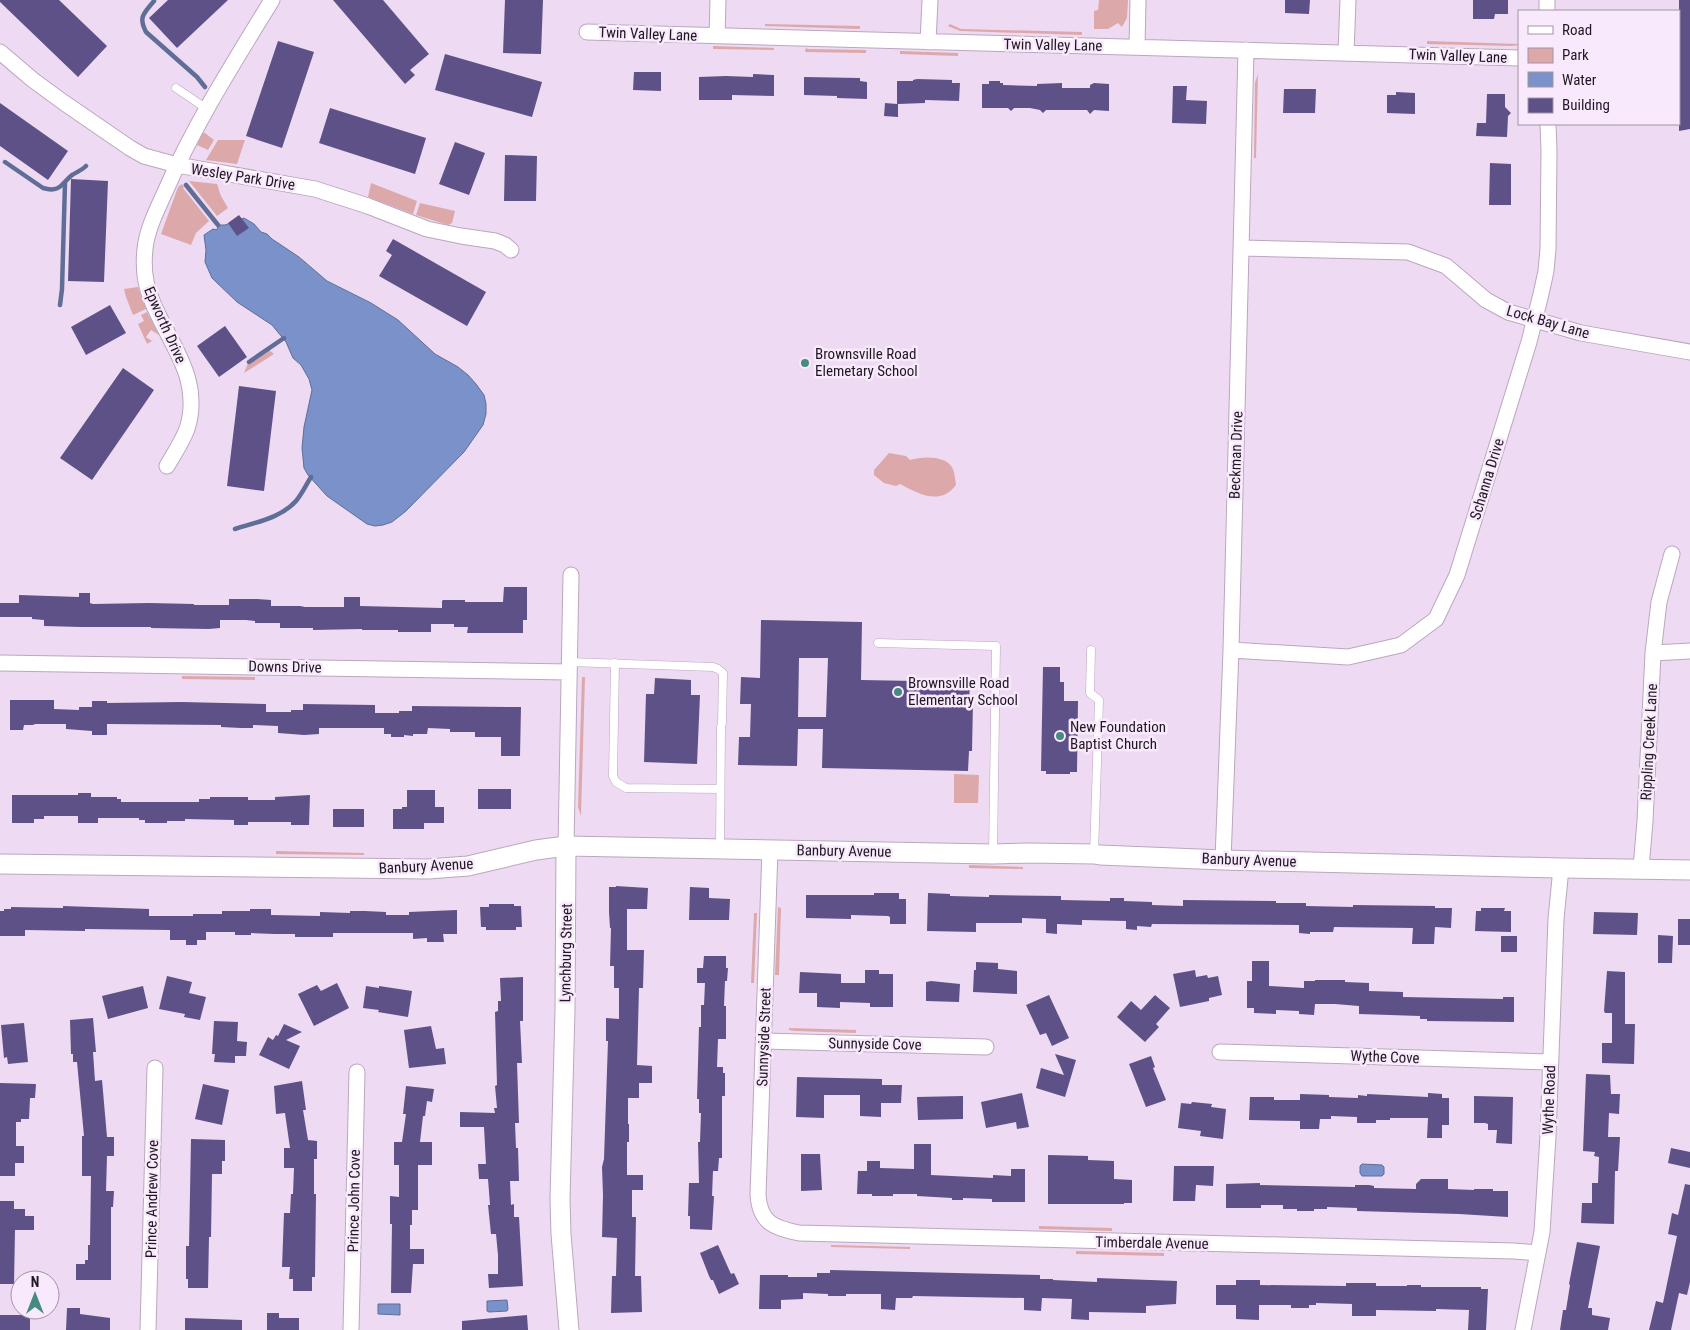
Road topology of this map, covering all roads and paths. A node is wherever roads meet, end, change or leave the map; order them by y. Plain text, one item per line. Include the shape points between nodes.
1 (272, 0) edge
2 (718, 0) edge
3 (930, 0) edge
4 (1138, 0) edge
5 (1348, 0) edge
6 (587, 32) dead end
7 (717, 36) junction
8 (928, 42) junction
9 (1137, 47) junction
10 (1246, 50) junction
11 (0, 52) edge
12 (1346, 53) junction
13 (1518, 58) edge
14 (176, 88) dead end
15 (207, 109) junction
16 (1548, 125) edge
17 (177, 165) junction
18 (1242, 248) junction
19 (511, 250) dead end
20 (1534, 320) junction
21 (1690, 352) edge
22 (167, 466) dead end
23 (1672, 554) dead end
24 (571, 575) dead end
25 (878, 643) dead end
26 (1091, 650) dead end
27 (1231, 650) junction
28 (1690, 651) edge
29 (1653, 653) junction
30 (0, 663) edge
31 (615, 663) junction
32 (569, 667) junction
33 (720, 789) junction
34 (566, 846) junction
35 (720, 849) junction
36 (770, 850) junction
37 (993, 854) junction
38 (1094, 854) junction
39 (1223, 860) junction
40 (0, 864) edge
41 (1561, 868) junction
42 (1641, 868) junction
43 (1690, 870) edge
44 (764, 1041) junction
45 (986, 1047) dead end
46 (1220, 1052) dead end
47 (1550, 1062) junction
48 (155, 1068) dead end
49 (357, 1072) dead end
50 (767, 1222) joint
51 (1538, 1253) junction
52 (148, 1330) edge
53 (351, 1330) edge
54 (569, 1330) edge
55 (1523, 1330) edge

1 - 15 street, Epworth Drive
2 - 7 street
3 - 8 street
4 - 9 street
5 - 12 street
6 - 7 street, Twin Valley Lane
7 - 8 street, Twin Valley Lane
8 - 9 street, Twin Valley Lane
9 - 10 street, Twin Valley Lane
10 - 12 street, Twin Valley Lane
10 - 18 street, Beckman Drive
11 - 17 street, Wesley Park Drive via 40,86 130,148 144,156
12 - 13 street, Twin Valley Lane
14 - 15 lane
15 - 17 street, Epworth Drive
16 - 20 street, Schanna Drive via 1548,249
17 - 19 street, Wesley Park Drive via 315,189 428,229 495,241
17 - 22 street, Epworth Drive via 150,229 144,260 151,300 178,351 190,393 187,428
18 - 20 street, Lock Bay Lane via 1408,252 1446,266 1486,300 1508,312
18 - 27 street, Beckman Drive
20 - 21 street, Lock Bay Lane via 1581,333
20 - 27 street, Schanna Drive via 1457,575 1436,619 1402,646 1348,657
23 - 29 street, Rippling Creek Lane via 1658,602
24 - 32 street, Lynchburg Street
25 - 37 lane via 996,646
26 - 38 lane via 1090,693 1098,700
27 - 39 street, Beckman Drive
28 - 29 street
29 - 42 street, Rippling Creek Lane
30 - 32 street, Downs Drive
31 - 32 lane
31 - 33 lane via 613,776 616,782 626,788
31 - 33 lane via 718,668 722,674
32 - 34 street, Lynchburg Street
33 - 35 lane
34 - 35 street, Banbury Avenue
34 - 40 street, Banbury Avenue via 484,863 428,869
34 - 54 street, Lynchburg Street via 560,1199
35 - 36 street, Banbury Avenue
36 - 37 street, Banbury Avenue
36 - 44 street, Sunnyside Street
37 - 38 street, Banbury Avenue
38 - 39 street, Banbury Avenue
39 - 41 street, Banbury Avenue
41 - 42 street, Banbury Avenue
41 - 47 street, Wythe Road
42 - 43 street, Banbury Avenue
44 - 45 street, Sunnyside Cove
44 - 50 street, Sunnyside Street via 758,1195
46 - 47 street, Wythe Cove
47 - 51 street, Wythe Road via 1548,1146
48 - 52 street, Prince Andrew Cove
49 - 53 street, Prince John Cove
50 - 51 street, Timberdale Avenue via 799,1233
51 - 55 street, Wythe Road

